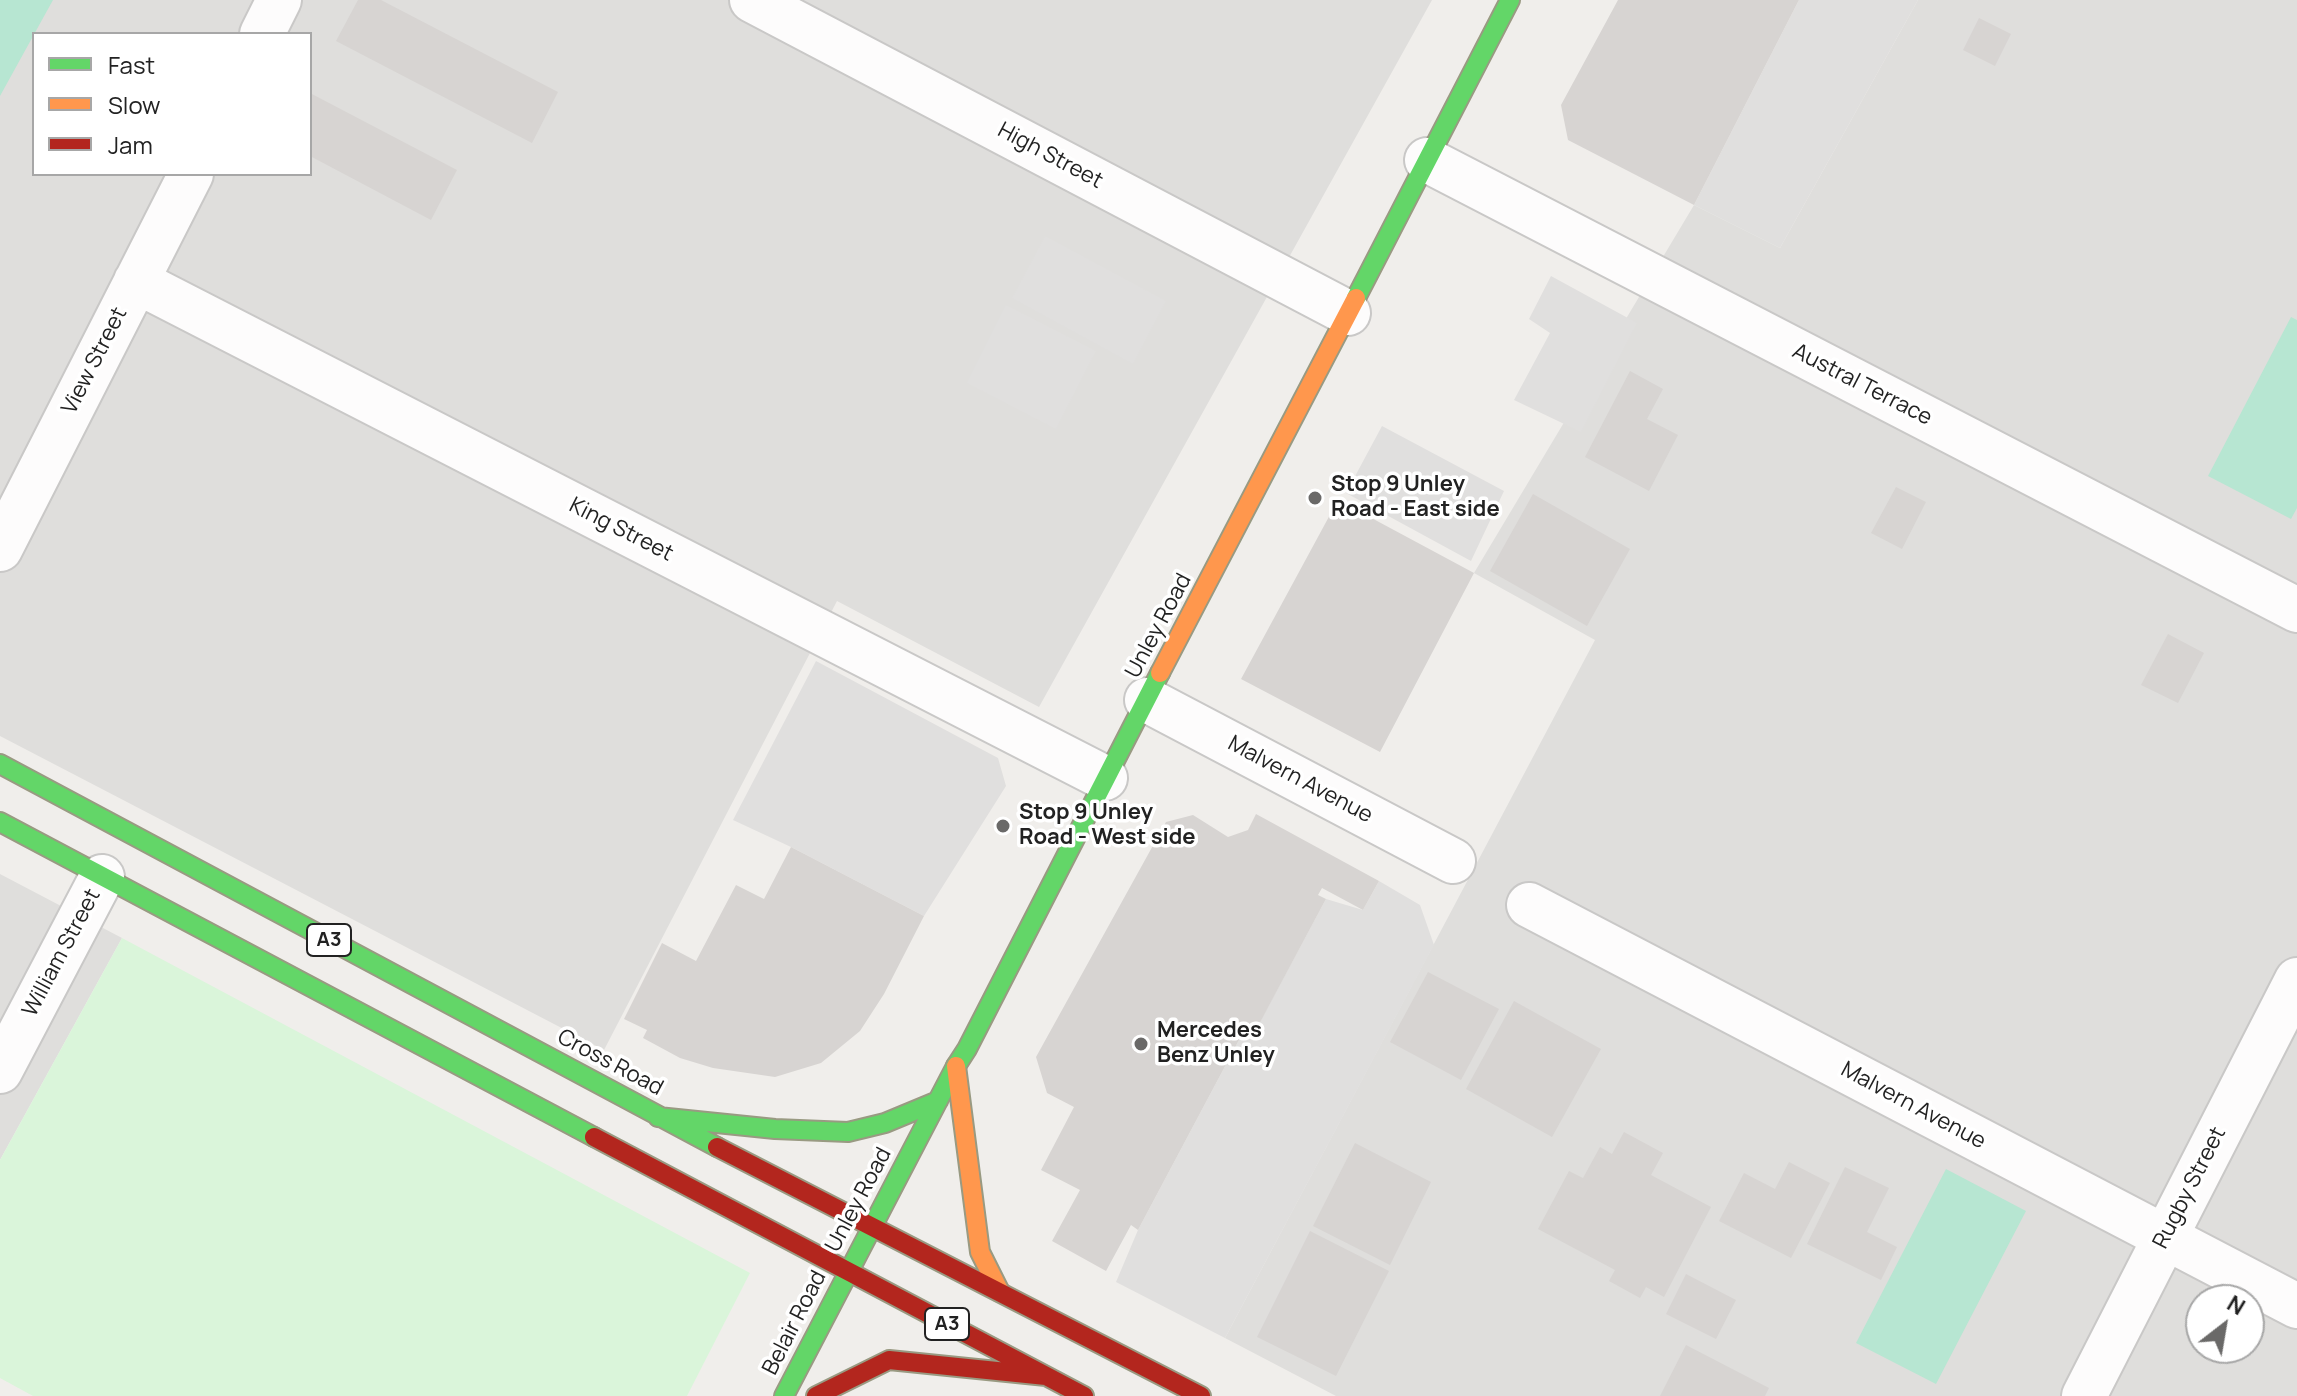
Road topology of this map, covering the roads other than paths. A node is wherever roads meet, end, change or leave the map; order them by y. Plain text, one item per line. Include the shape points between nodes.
1 (279, 0) edge
2 (752, 0) edge
3 (1510, 0) edge
4 (263, 32) edge
5 (1427, 160) junction
6 (190, 176) edge
7 (136, 281) junction
8 (1348, 313) junction
9 (0, 549) edge
10 (2297, 610) edge
11 (1147, 700) junction
12 (0, 764) edge
13 (1105, 778) junction
14 (0, 822) edge
15 (1453, 861) dead end
16 (102, 877) junction
17 (1529, 905) dead end
18 (2297, 980) edge
19 (956, 1066) junction
20 (0, 1071) edge
21 (938, 1101) junction
22 (658, 1117) junction
23 (873, 1226) junction
24 (2164, 1238) junction
25 (848, 1272) junction
26 (1000, 1292) junction
27 (2297, 1306) edge
28 (1046, 1376) junction
29 (784, 1396) edge
30 (816, 1396) edge
31 (1084, 1396) edge
32 (1201, 1396) edge
33 (2084, 1396) edge

1 - 4 street
2 - 8 street, High Street
3 - 5 main road, Unley Road
5 - 8 main road, Unley Road
5 - 10 street, Austral Terrace
6 - 7 street, View Street
7 - 9 street, View Street
7 - 13 street, King Street
8 - 11 main road, Unley Road
11 - 13 main road, Unley Road
11 - 15 street, Malvern Avenue
12 - 22 main road, Cross Road / A3
13 - 19 main road, Unley Road
14 - 16 main road, A3
16 - 20 street, William Street
16 - 25 main road, A3
17 - 24 street, Malvern Avenue
18 - 24 street, Rugby Street
19 - 21 main road, Unley Road
19 - 26 main road via 980,1252
21 - 22 main road via 848,1132
21 - 23 main road, Unley Road
22 - 23 main road, Cross Road / A3
23 - 25 main road, Unley Road
23 - 26 main road, Cross Road / A3
24 - 27 street, Malvern Avenue
24 - 33 street, Rugby Street
25 - 28 main road, A3
25 - 29 main road, Belair Road
26 - 32 main road, Cross Road / A3
28 - 30 main road via 889,1360
28 - 31 main road, A3

